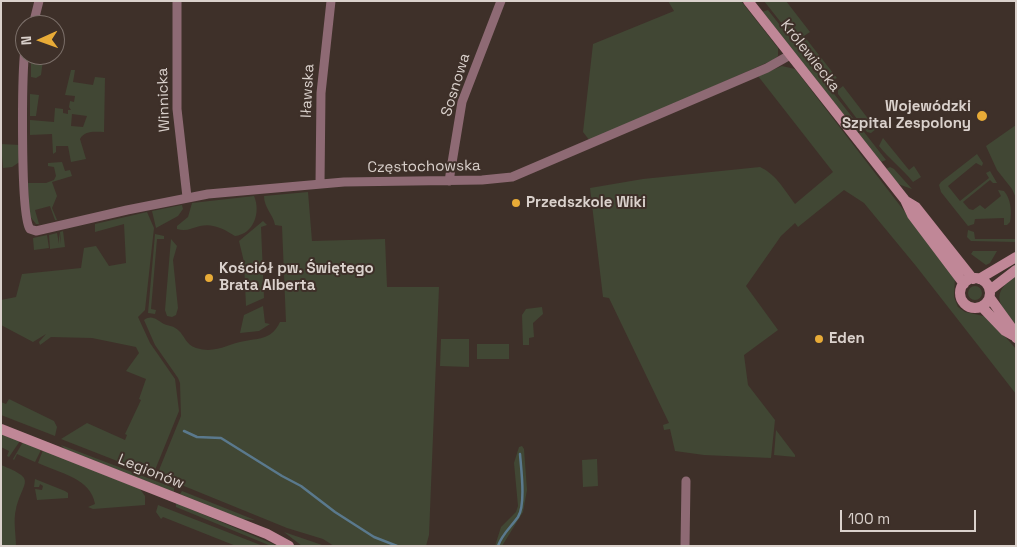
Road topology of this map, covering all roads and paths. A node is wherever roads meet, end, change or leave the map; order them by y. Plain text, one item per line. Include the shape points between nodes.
1 (39, 1) edge
2 (178, 1) edge
3 (332, 1) edge
4 (501, 1) edge
5 (748, 1) edge
6 (36, 15) edge
7 (790, 55) junction
8 (25, 65) edge
9 (449, 181) junction
10 (320, 184) junction
11 (186, 197) junction
12 (1016, 257) edge
13 (1016, 270) edge
14 (972, 280) junction
15 (990, 294) junction
16 (982, 307) junction
17 (1015, 337) edge
18 (1, 429) edge
19 (686, 481) dead end
20 (289, 546) edge
21 (685, 546) edge

1 - 6 street
2 - 11 street, Winnicka via 177,109
3 - 10 street, Iławska via 321,93
4 - 9 street, Sosnowa via 462,102
5 - 7 main road, Królewiecka
7 - 9 street, Częstochowska via 767,68 530,171 504,179
7 - 14 main road, Królewiecka
8 - 11 street, Częstochowska via 23,148 26,217 30,229 36,231
9 - 10 street, Częstochowska
10 - 11 street, Częstochowska
12 - 14 main road
13 - 15 main road
14 - 15 main road via 986,283
14 - 16 main road via 960,294 962,301 971,308
15 - 16 main road
15 - 17 main road
16 - 17 main road
18 - 20 main road, Legionów
19 - 21 street

